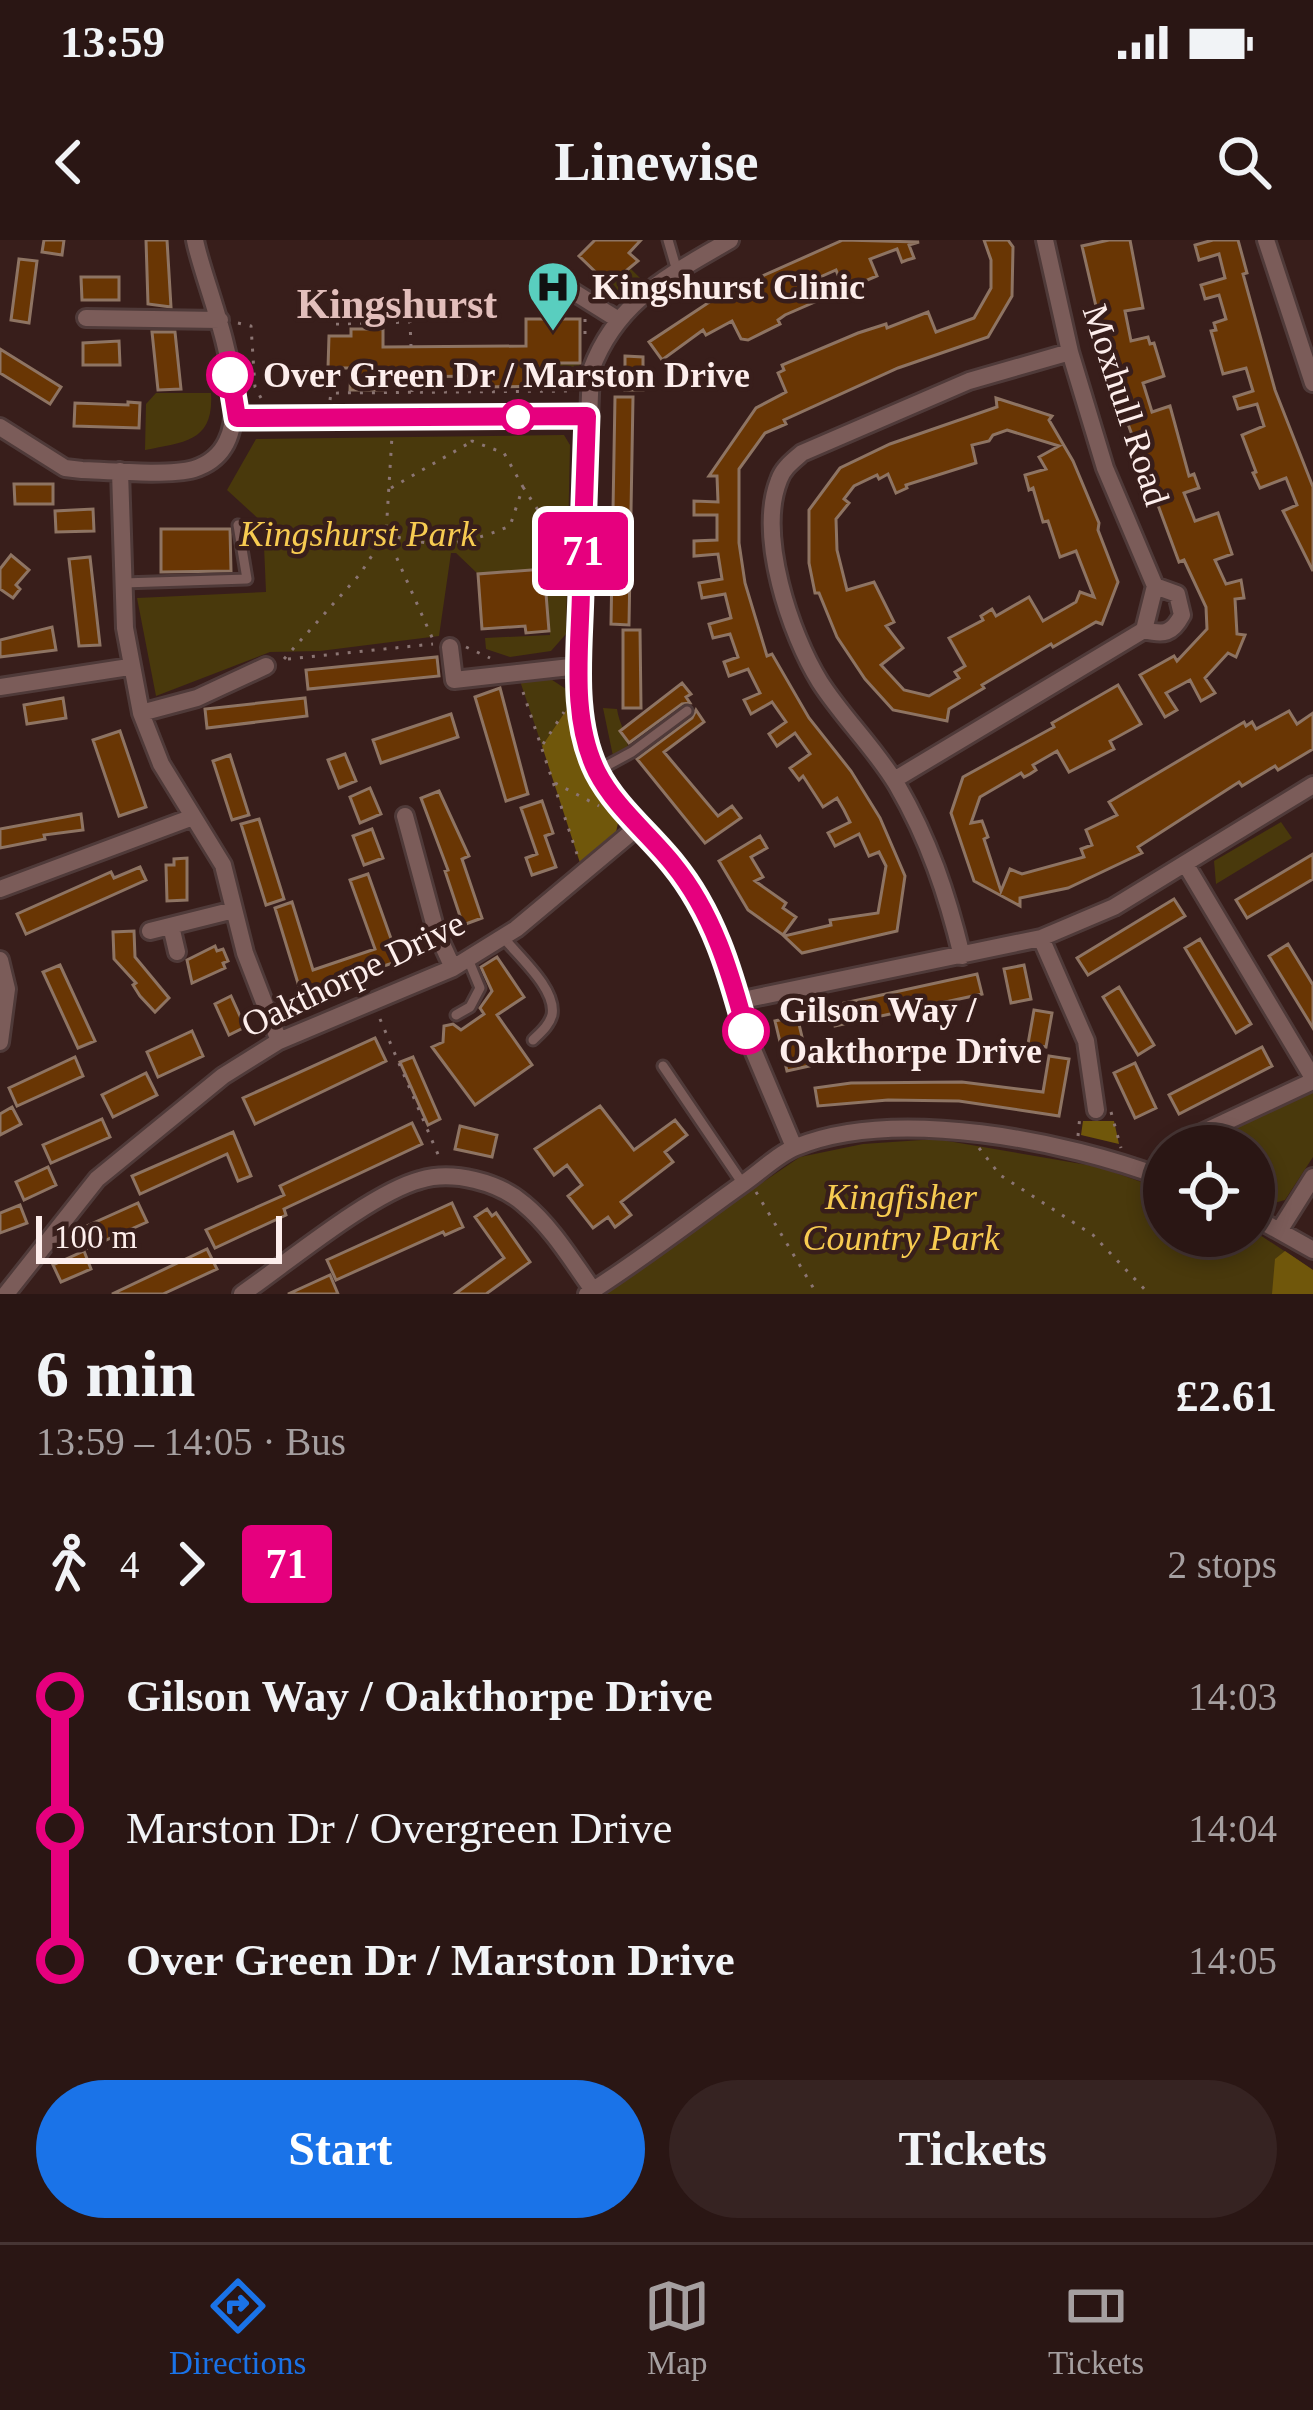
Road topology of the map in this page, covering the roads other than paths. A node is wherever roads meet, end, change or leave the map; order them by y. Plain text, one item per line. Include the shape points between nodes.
1 (195, 240) edge
2 (668, 240) edge
3 (730, 240) edge
4 (1045, 240) edge
5 (1266, 240) edge
6 (677, 272) junction
7 (545, 274) dead end
8 (86, 318) dead end
9 (616, 319) junction
10 (220, 320) junction
11 (1070, 352) junction
12 (1313, 383) edge
13 (587, 416) junction
14 (237, 418) junction
15 (0, 427) edge
16 (120, 471) junction
17 (238, 525) dead end
18 (123, 583) junction
19 (1155, 586) junction
20 (1144, 630) junction
21 (453, 645) road end
22 (266, 666) road end
23 (579, 666) junction
24 (129, 667) junction
25 (0, 687) edge
26 (686, 711) dead end
27 (141, 713) junction
28 (597, 771) junction
29 (894, 780) junction
30 (1313, 785) edge
31 (405, 816) dead end
32 (193, 817) junction
33 (639, 826) junction
34 (1186, 865) junction
35 (0, 889) edge
36 (234, 910) junction
37 (171, 926) junction
38 (149, 931) dead end
39 (503, 938) junction
40 (1041, 938) junction
41 (177, 952) dead end
42 (962, 956) junction
43 (0, 960) edge
44 (461, 964) junction
45 (738, 1001) junction
46 (457, 1015) dead end
47 (532, 1040) dead end
48 (279, 1041) junction
49 (0, 1042) edge
50 (662, 1066) dead end
51 (1313, 1080) edge
52 (1096, 1111) road end
53 (1218, 1125) edge
54 (794, 1148) junction
55 (1143, 1171) edge
56 (1313, 1177) edge
57 (746, 1182) junction
58 (1275, 1229) edge
59 (1279, 1231) junction
60 (1313, 1250) edge
61 (590, 1292) edge
62 (6, 1294) edge
63 (242, 1294) edge

1 - 10 street
2 - 6 lane
3 - 6 street
4 - 11 street, Moxhull Road
5 - 12 street
6 - 9 street
7 - 9 street
8 - 10 street
9 - 13 street via 591,370
10 - 14 street
11 - 19 street, Moxhull Road via 1105,468
11 - 29 street via 916,401 802,453 777,482 776,564 801,649
13 - 14 street
13 - 23 street
14 - 16 street via 218,452 194,469
15 - 16 street via 65,468
16 - 18 street
17 - 18 lane via 247,579
18 - 24 street
19 - 20 street
19 - 20 street, Moxhull Road via 1177,594 1182,615 1171,631
20 - 29 street, Moxhull Road
21 - 23 street via 454,680
22 - 27 street
23 - 28 street
24 - 25 street
24 - 27 street
26 - 28 lane
27 - 32 street
28 - 33 street
29 - 42 street via 940,872
30 - 34 street
31 - 44 street via 436,931
32 - 35 street
32 - 36 street via 223,865
33 - 39 street, Oakthorpe Drive
33 - 45 street via 708,919
34 - 40 street
34 - 51 street
36 - 37 street
36 - 48 street
37 - 38 street
37 - 41 street
39 - 44 street, Oakthorpe Drive
39 - 47 lane via 551,1003 549,1023
40 - 42 street
40 - 52 street via 1086,1041
42 - 45 street
43 - 49 street via 7,989
44 - 46 lane via 480,981 470,1007
44 - 48 street, Oakthorpe Drive
45 - 54 street
48 - 62 street, Oakthorpe Drive via 97,1179
50 - 57 lane
51 - 53 street
54 - 55 street via 845,1135 934,1129 1076,1149
54 - 57 street
56 - 59 street
57 - 61 street
58 - 59 street
59 - 60 street
61 - 63 street via 526,1205 487,1182 422,1178

